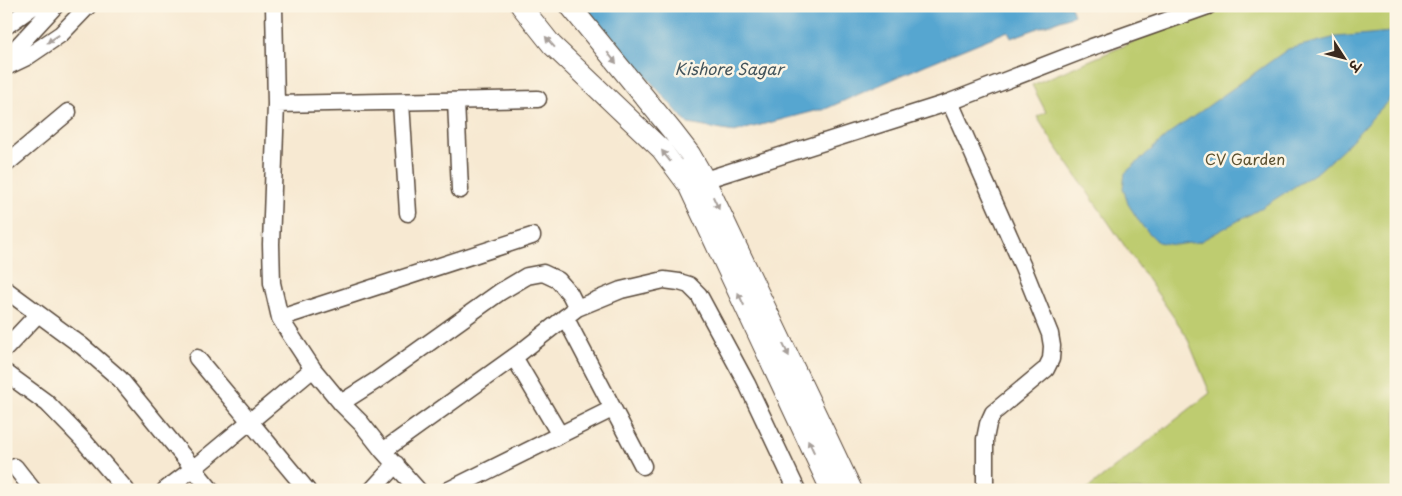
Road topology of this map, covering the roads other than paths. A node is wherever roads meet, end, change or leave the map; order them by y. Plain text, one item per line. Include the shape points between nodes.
1 (34, 6) edge
2 (55, 6) edge
3 (88, 6) edge
4 (274, 6) edge
5 (521, 6) edge
6 (570, 6) edge
7 (1208, 6) edge
8 (6, 26) edge
9 (6, 59) edge
10 (6, 67) edge
11 (538, 99) dead end
12 (456, 101) junction
13 (401, 102) junction
14 (950, 102) junction
15 (276, 104) junction
16 (68, 112) dead end
17 (6, 164) edge
18 (696, 182) junction
19 (460, 190) dead end
20 (408, 213) dead end
21 (532, 236) dead end
22 (6, 290) edge
23 (571, 312) junction
24 (38, 314) junction
25 (280, 318) junction
26 (6, 348) edge
27 (514, 357) junction
28 (197, 358) dead end
29 (313, 369) junction
30 (6, 373) edge
31 (341, 403) junction
32 (612, 409) junction
33 (250, 421) junction
34 (560, 435) junction
35 (383, 451) junction
36 (396, 464) junction
37 (643, 466) dead end
38 (15, 467) dead end
39 (194, 468) junction
40 (32, 490) edge
41 (126, 490) edge
42 (165, 490) edge
43 (211, 490) edge
44 (307, 490) edge
45 (372, 490) edge
46 (418, 490) edge
47 (449, 490) edge
48 (797, 490) edge
49 (831, 490) edge
50 (852, 490) edge
51 (985, 490) edge

1 - 8 street
2 - 9 street
3 -> 10 street via 61,34
4 - 15 street
18 -> 5 main road via 552,45
6 -> 18 main road via 690,154
7 - 14 street
11 - 12 street
12 - 13 street
12 - 19 street
13 - 15 street
13 - 20 street
14 - 18 street
14 - 51 street via 1023,267 1052,346 1046,368 993,413 985,439
15 - 25 street via 271,244 272,284
16 - 17 street
49 -> 18 main road
18 -> 50 main road
21 - 25 street
22 - 24 street
23 - 27 street
23 - 31 street via 570,294 558,280 543,273 527,276
23 - 32 street
23 - 48 street via 621,290 664,280 689,285 699,295 738,368
24 - 26 street
24 - 39 street via 120,379
25 - 29 street
27 - 34 street
27 - 35 street
28 - 33 street
29 - 31 street
29 - 33 street
30 - 41 street via 47,404
31 - 35 street
32 - 34 street
32 - 37 street
33 - 39 street
33 - 44 street
34 - 47 street
35 - 36 street
36 - 45 street
36 - 46 street
38 - 40 street
39 - 42 street
39 - 43 street

